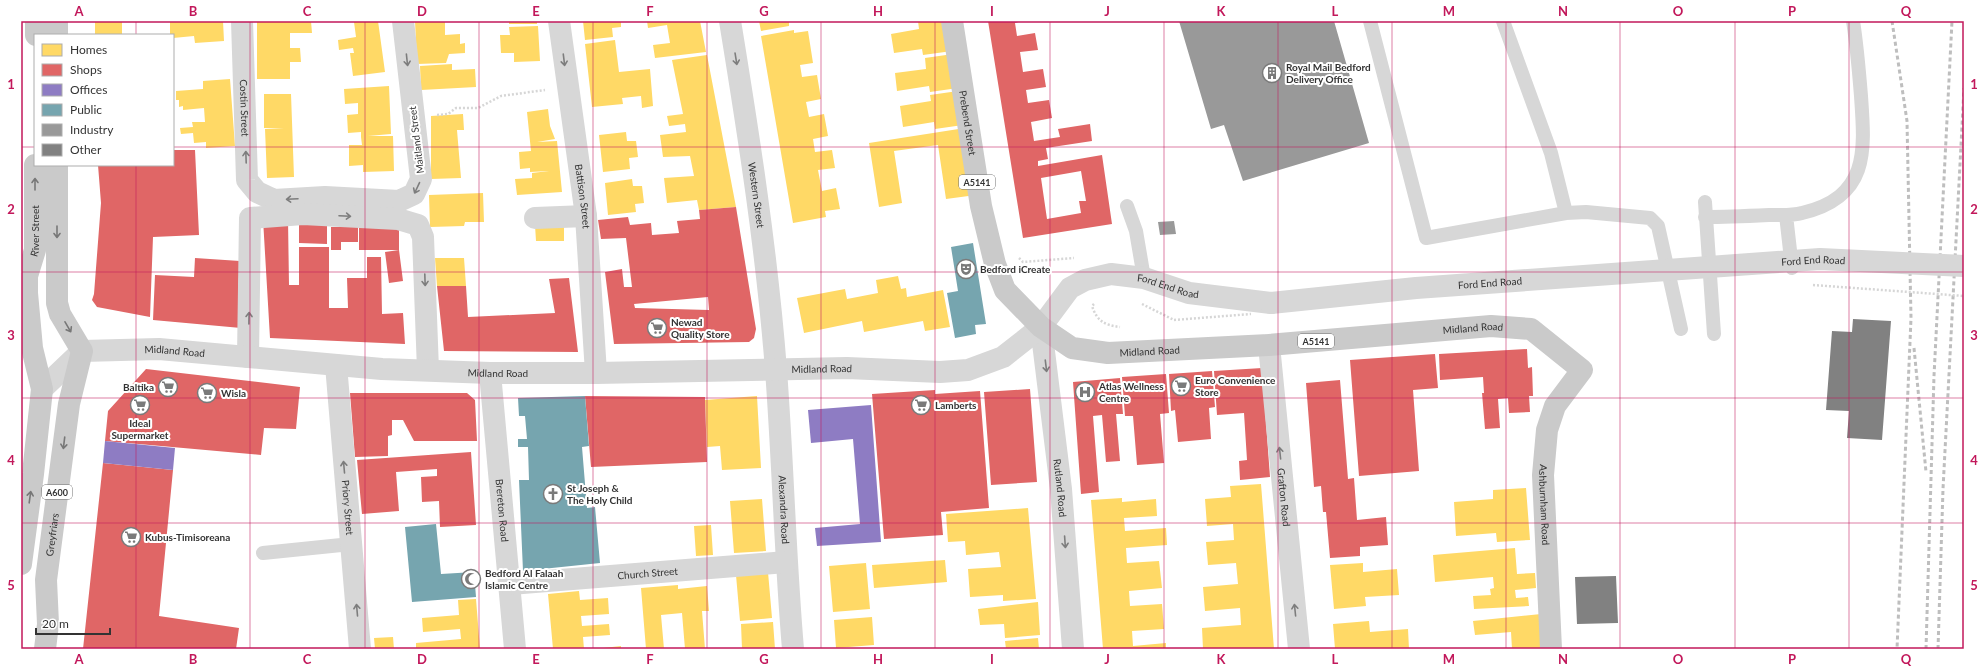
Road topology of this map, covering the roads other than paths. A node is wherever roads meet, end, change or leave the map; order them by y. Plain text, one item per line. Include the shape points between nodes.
1 (36, 21) edge
2 (57, 21) edge
3 (242, 21) edge
4 (403, 21) edge
5 (559, 21) edge
6 (730, 21) edge
7 (952, 21) edge
8 (1370, 21) edge
9 (1503, 21) edge
10 (1853, 21) edge
11 (36, 34) edge
12 (57, 34) edge
13 (35, 166) edge
14 (57, 166) edge
15 (257, 192) joint
16 (1705, 202) dead end
17 (1127, 206) dead end
18 (1566, 214) junction
19 (1786, 215) junction
20 (586, 216) junction
21 (1706, 217) junction
22 (535, 218) dead end
23 (1964, 266) edge
24 (1792, 270) dead end
25 (1144, 278) junction
26 (1041, 327) junction
27 (1682, 329) dead end
28 (1714, 334) dead end
29 (1269, 345) junction
30 (82, 351) junction
31 (248, 357) junction
32 (336, 366) junction
33 (776, 369) junction
34 (428, 370) junction
35 (1582, 370) joint
36 (490, 373) junction
37 (596, 373) junction
38 (42, 389) junction
39 (351, 544) junction
40 (263, 553) dead end
41 (786, 562) junction
42 (21, 564) edge
43 (510, 584) junction
44 (44, 649) edge
45 (360, 649) edge
46 (515, 649) edge
47 (793, 649) edge
48 (1073, 649) edge
49 (1299, 649) edge
50 (1551, 649) edge

1 - 11 main road
2 - 12 main road
15 -> 3 street, Costin Street via 247,180
4 -> 15 street, Maitland Street via 421,179 414,194 399,201 325,197 274,200
5 -> 20 street, Battison Street
6 -> 33 street, Western Street via 762,225
7 - 26 main road, Prebend Street / A5141 via 981,206 995,264 1005,290
8 - 18 lane via 1426,238
9 - 18 lane via 1551,153
10 - 19 lane via 1864,129 1863,154 1859,170 1851,185 1839,197 1802,213
38 -> 13 main road, River Street / A600 via 32,348 27,293 27,276 35,250
14 -> 30 main road via 56,303
16 - 21 lane
17 - 25 lane via 1136,230
18 - 27 lane via 1586,212 1650,218 1658,226
19 - 21 lane
19 - 24 lane
20 - 22 street
20 - 37 street, Battison Street
21 - 28 lane
23 - 25 street, Ford End Road, bridge via 1820,259 1416,288 1272,303 1189,293
25 - 26 street, Ford End Road via 1111,274 1085,280 1070,288
26 - 29 main road, Midland Road / A5141 via 1072,348 1108,353
26 - 33 street, Midland Road via 1003,357 968,370 940,372 847,368
26 -> 48 street, Rutland Road via 1061,489
29 - 35 main road, Midland Road / A5141 via 1491,326 1531,329
49 -> 29 street, Grafton Road
30 - 31 street, Midland Road via 159,349
30 - 38 street
30 -> 44 main road, Greyfriars / A600 via 68,404 46,580 48,624
31 - 32 street, Midland Road
31 -> 34 street via 250,218 303,214 398,219 418,225 424,237
32 - 34 street, Midland Road
39 -> 32 street, Priory Street
33 - 37 street, Midland Road
33 - 41 street, Alexandra Road
34 - 36 street, Midland Road
35 - 50 main road, Ashburnham Road / A5141 via 1555,406 1547,430 1543,475
36 - 37 street, Midland Road
36 - 43 street, Brereton Road
42 -> 38 main road, A600
39 - 40 lane
45 -> 39 street, Priory Street
41 - 43 street, Church Street
41 - 47 street, Alexandra Road
43 - 46 street, Brereton Road

